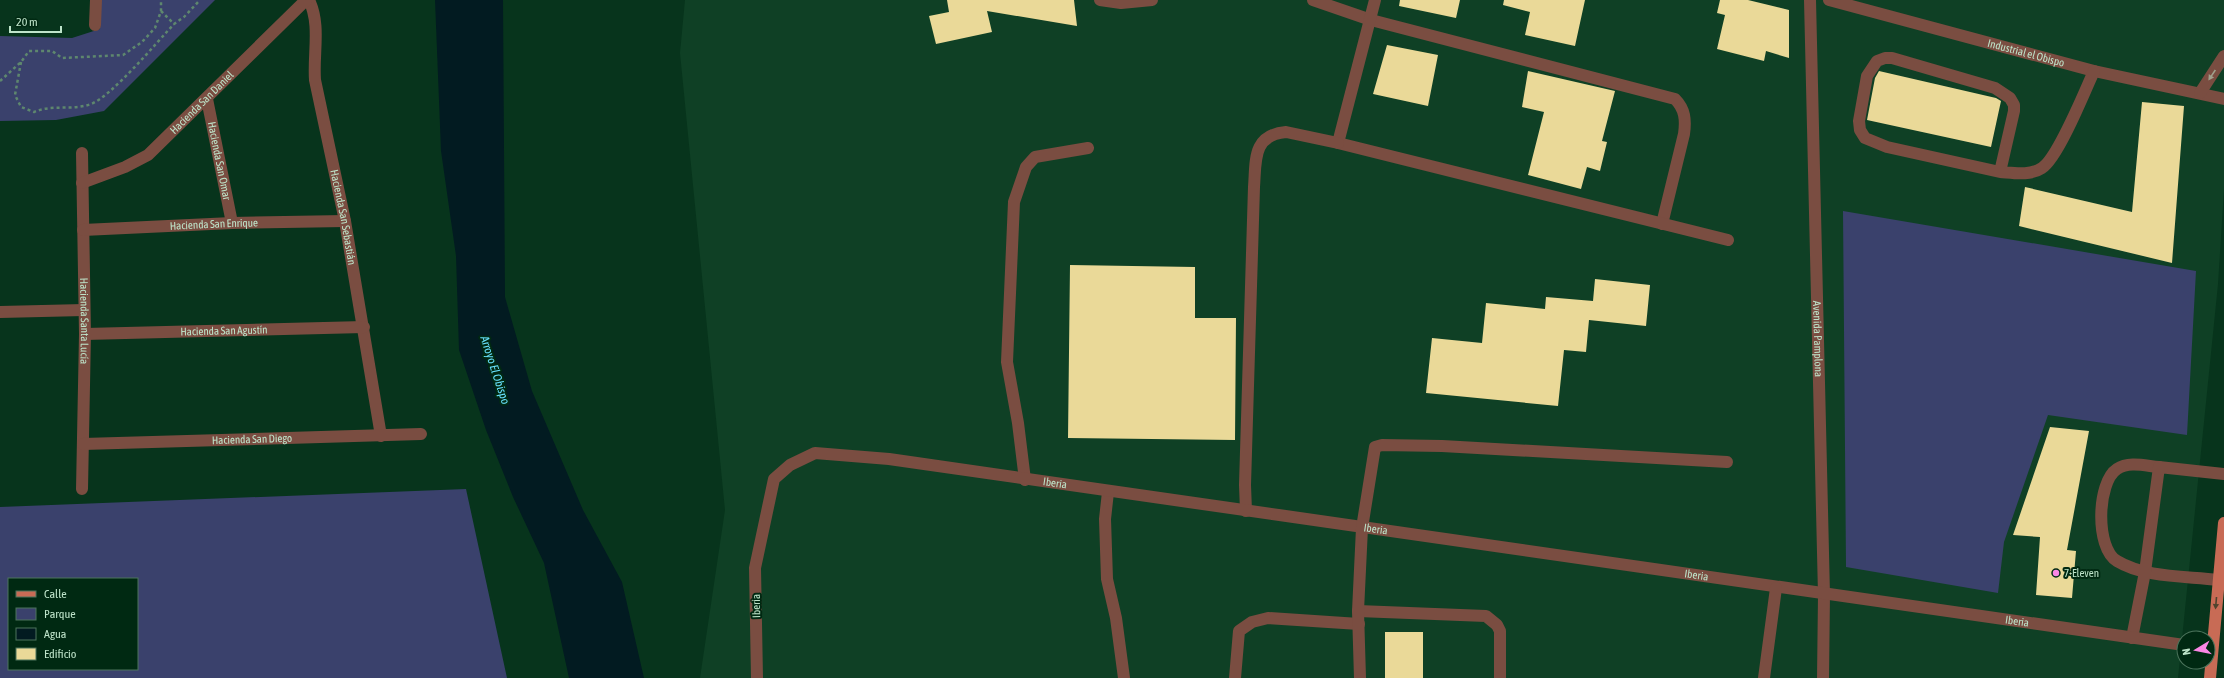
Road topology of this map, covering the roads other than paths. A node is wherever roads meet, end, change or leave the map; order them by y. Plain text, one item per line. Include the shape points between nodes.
1 (96, 0) edge
2 (308, 0) edge
3 (1100, 0) edge
4 (1152, 0) edge
5 (1313, 0) edge
6 (1375, 0) edge
7 (1810, 0) edge
8 (1829, 0) edge
9 (1371, 20) junction
10 (95, 25) dead end
11 (2224, 56) edge
12 (2094, 72) junction
13 (2200, 93) junction
14 (207, 99) junction
15 (2224, 99) edge
16 (1338, 143) junction
17 (1088, 148) dead end
18 (82, 153) dead end
19 (2000, 172) junction
20 (82, 183) junction
21 (345, 221) junction
22 (232, 222) junction
23 (1662, 224) junction
24 (83, 230) junction
25 (1728, 240) dead end
26 (84, 310) junction
27 (0, 312) edge
28 (364, 327) junction
29 (85, 334) junction
30 (421, 434) dead end
31 (381, 436) junction
32 (83, 444) junction
33 (1727, 462) dead end
34 (2160, 467) junction
35 (2224, 474) edge
36 (1025, 480) junction
37 (82, 489) dead end
38 (1108, 492) junction
39 (1246, 511) junction
40 (2224, 523) edge
41 (1362, 528) junction
42 (2145, 572) junction
43 (2218, 580) junction
44 (1776, 588) junction
45 (1824, 595) junction
46 (1358, 611) junction
47 (1359, 624) junction
48 (2212, 630) edge
49 (2132, 638) junction
50 (2176, 644) edge
51 (757, 678) edge
52 (1124, 678) edge
53 (1236, 678) edge
54 (1360, 678) edge
55 (1500, 678) edge
56 (1764, 678) edge
57 (1823, 678) edge

1 - 10 street
2 - 14 street, Hacienda San Daniel
2 - 21 street, Hacienda San Sebastián via 314,11 316,26 315,80
3 - 4 street via 1121,4
5 - 9 street
6 - 9 street
7 - 45 street, Avenida Pamplona
8 - 12 street, Industrial el Obispo
9 - 16 street
9 - 23 street via 1675,99 1682,106 1686,120
11 -> 13 street
12 - 13 street, Industrial el Obispo
12 - 19 street via 2075,115 2047,164 2028,173
13 - 15 street, Industrial el Obispo
14 - 20 street, Hacienda San Daniel via 148,155 125,167
14 - 22 street, Hacienda San Omar
16 - 23 street
16 - 39 street via 1286,132 1267,138 1257,152
17 - 36 street via 1035,157 1026,167 1014,202 1007,362
18 - 20 street, Hacienda Santa Lucía
19 - 19 street via 2014,111 2010,98 1995,88 1892,58 1877,61 1867,76 1859,121 1860,130 1866,138 1887,147
20 - 24 street, Hacienda Santa Lucía
21 - 22 street, Hacienda San Enrique
21 - 28 street, Hacienda San Sebastián
22 - 24 street, Hacienda San Enrique
23 - 25 street
24 - 26 street, Hacienda Santa Lucía
26 - 27 street
26 - 29 street, Hacienda Santa Lucía
28 - 29 street, Hacienda San Agustín
28 - 31 street, Hacienda San Sebastián
29 - 32 street, Hacienda Santa Lucía
30 - 31 street, Hacienda San Diego
31 - 32 street, Hacienda San Diego
32 - 37 street, Hacienda Santa Lucía
33 - 41 street via 1382,445 1375,447
34 - 35 street
34 - 42 street
34 - 42 street via 2129,465 2117,469 2109,478 2102,507 2102,533 2107,550 2116,561
36 - 38 street, Iberia
36 - 51 street, Iberia via 889,459 815,453 790,465 774,479 755,568
38 - 39 street, Iberia
38 - 52 street via 1105,519 1107,579 1116,618
39 - 41 street, Iberia
40 - 43 main road
41 - 44 street, Iberia
41 - 46 street
42 - 43 street
42 - 49 street
43 -> 48 main road
44 - 45 street, Iberia
44 - 56 street
45 - 49 street, Iberia
45 - 57 street, Avenida Pamplona
46 - 47 street
46 - 55 street via 1486,616 1500,631
47 - 53 street via 1268,618 1252,622 1239,631
47 - 54 street
49 - 50 street, Iberia

